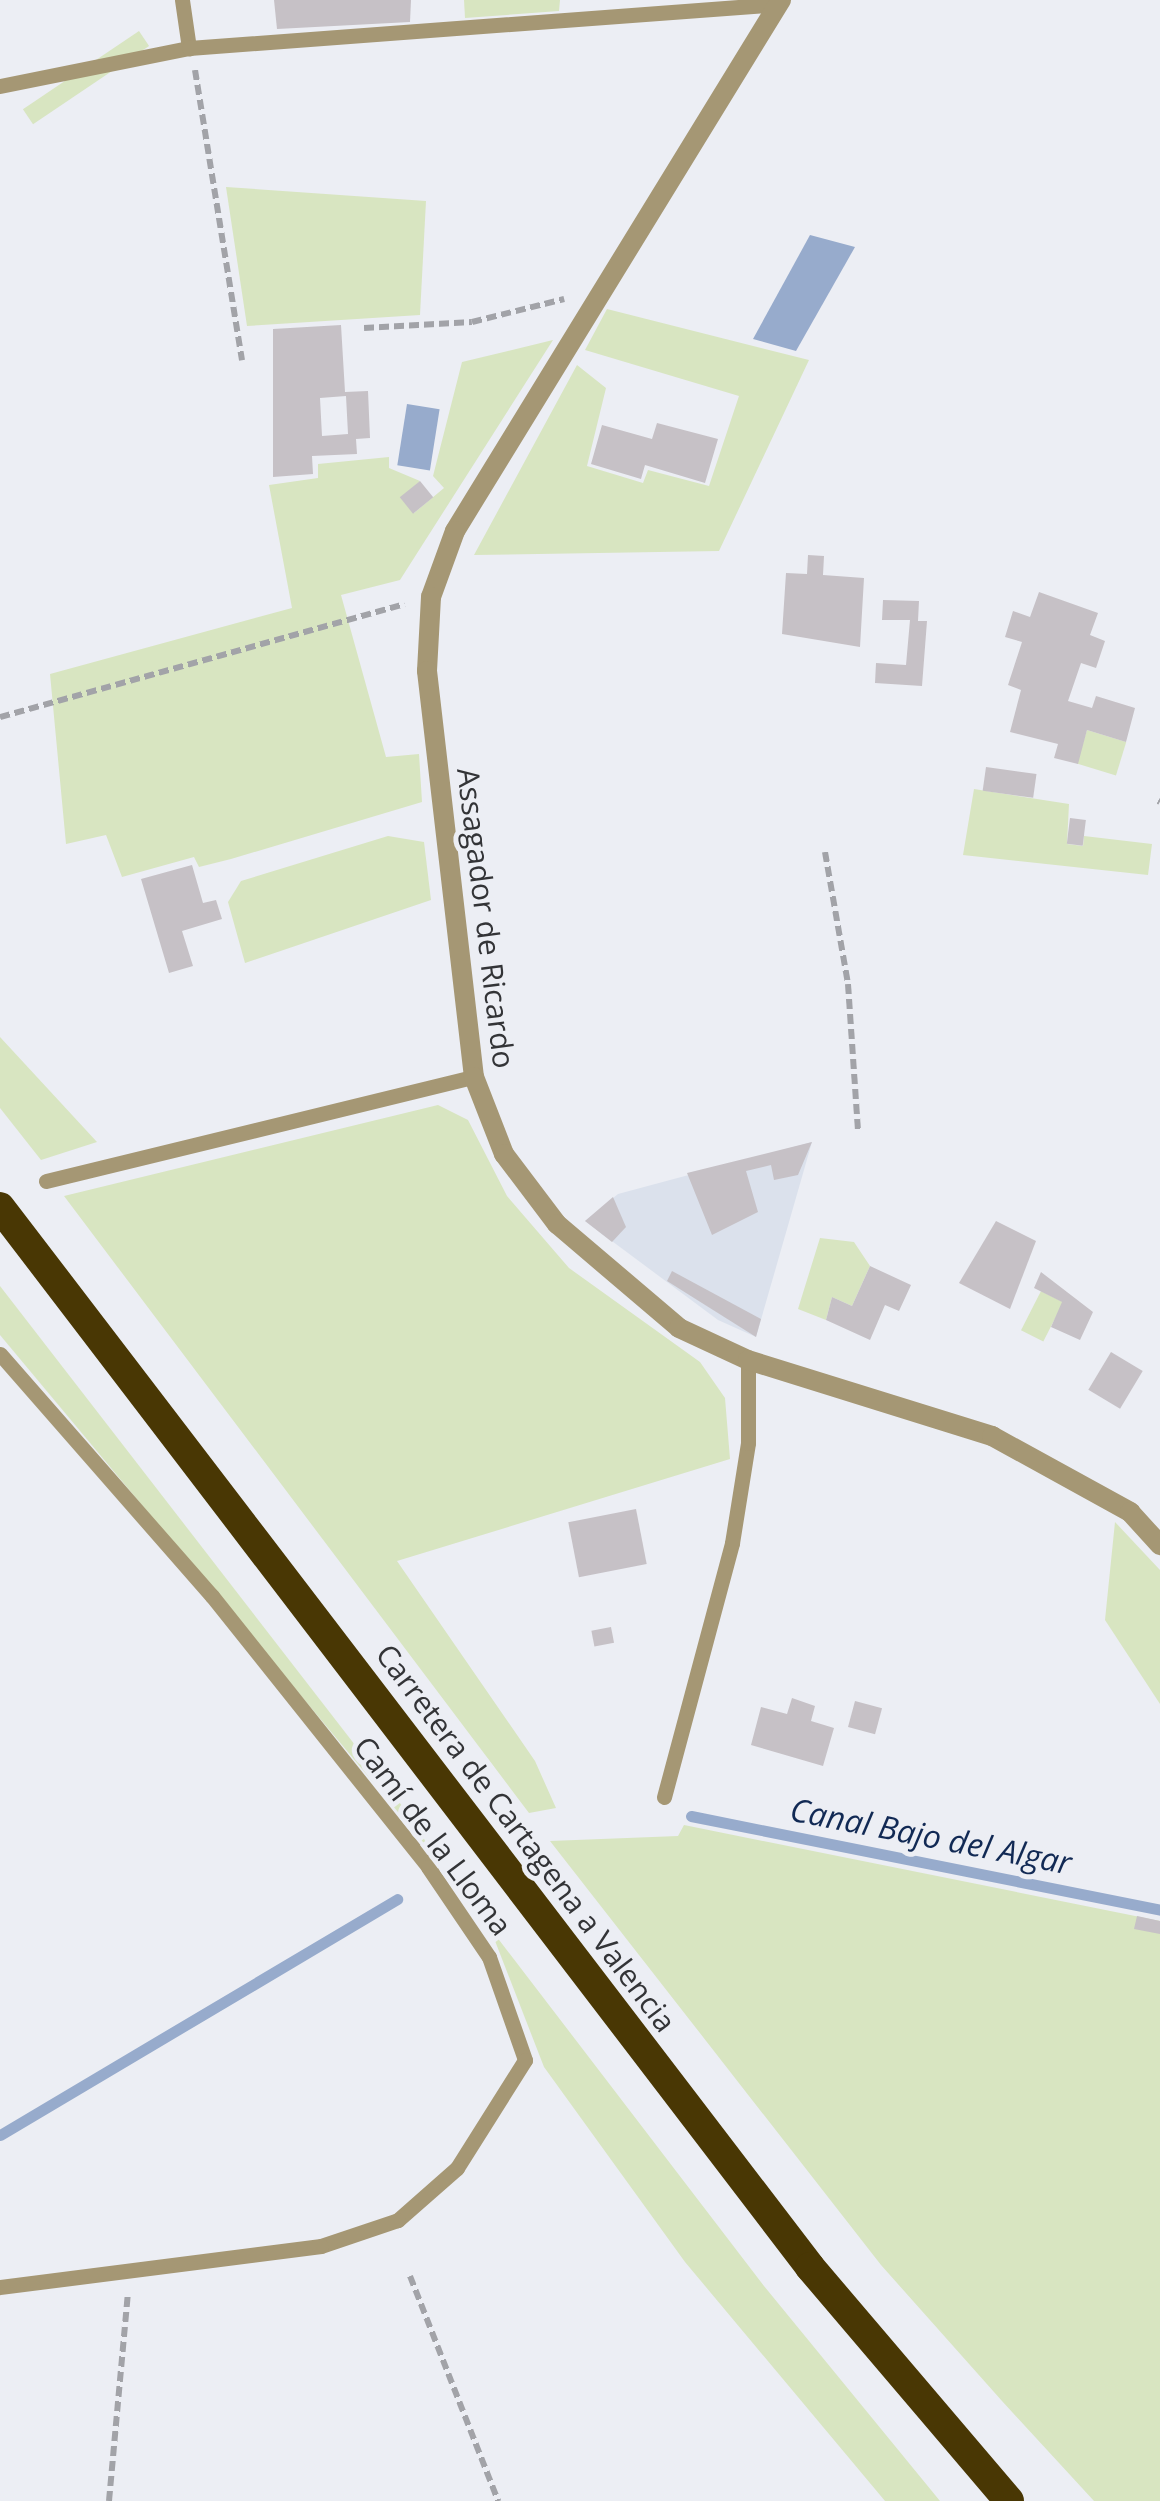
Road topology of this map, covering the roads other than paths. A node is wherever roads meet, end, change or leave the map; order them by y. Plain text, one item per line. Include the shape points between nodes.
1 (182, 0) edge
2 (780, 2) edge
3 (189, 48) junction
4 (0, 86) edge
5 (474, 1077) junction
6 (46, 1181) dead end
7 (0, 1207) edge
8 (0, 1354) edge
9 (748, 1360) junction
10 (1160, 1544) edge
11 (664, 1797) dead end
12 (0, 2287) edge
13 (1010, 2501) edge

1 - 3 lane
2 - 3 lane
2 - 5 street, Assagador de Ricardo via 455,531 430,597 427,671
3 - 4 lane
5 - 6 lane
5 - 9 street, Assagador de Ricardo via 504,1154 557,1224 620,1286
7 - 13 highway, Carretera de Cartagena a Valencia via 810,2266
8 - 12 lane, Camí de la Lloma via 212,1596 428,1867 489,1957 525,2060 457,2168 398,2220 321,2246 130,2277
9 - 10 street, Assagador de Ricardo via 992,1436 1130,1512
9 - 11 lane via 748,1443 732,1543

